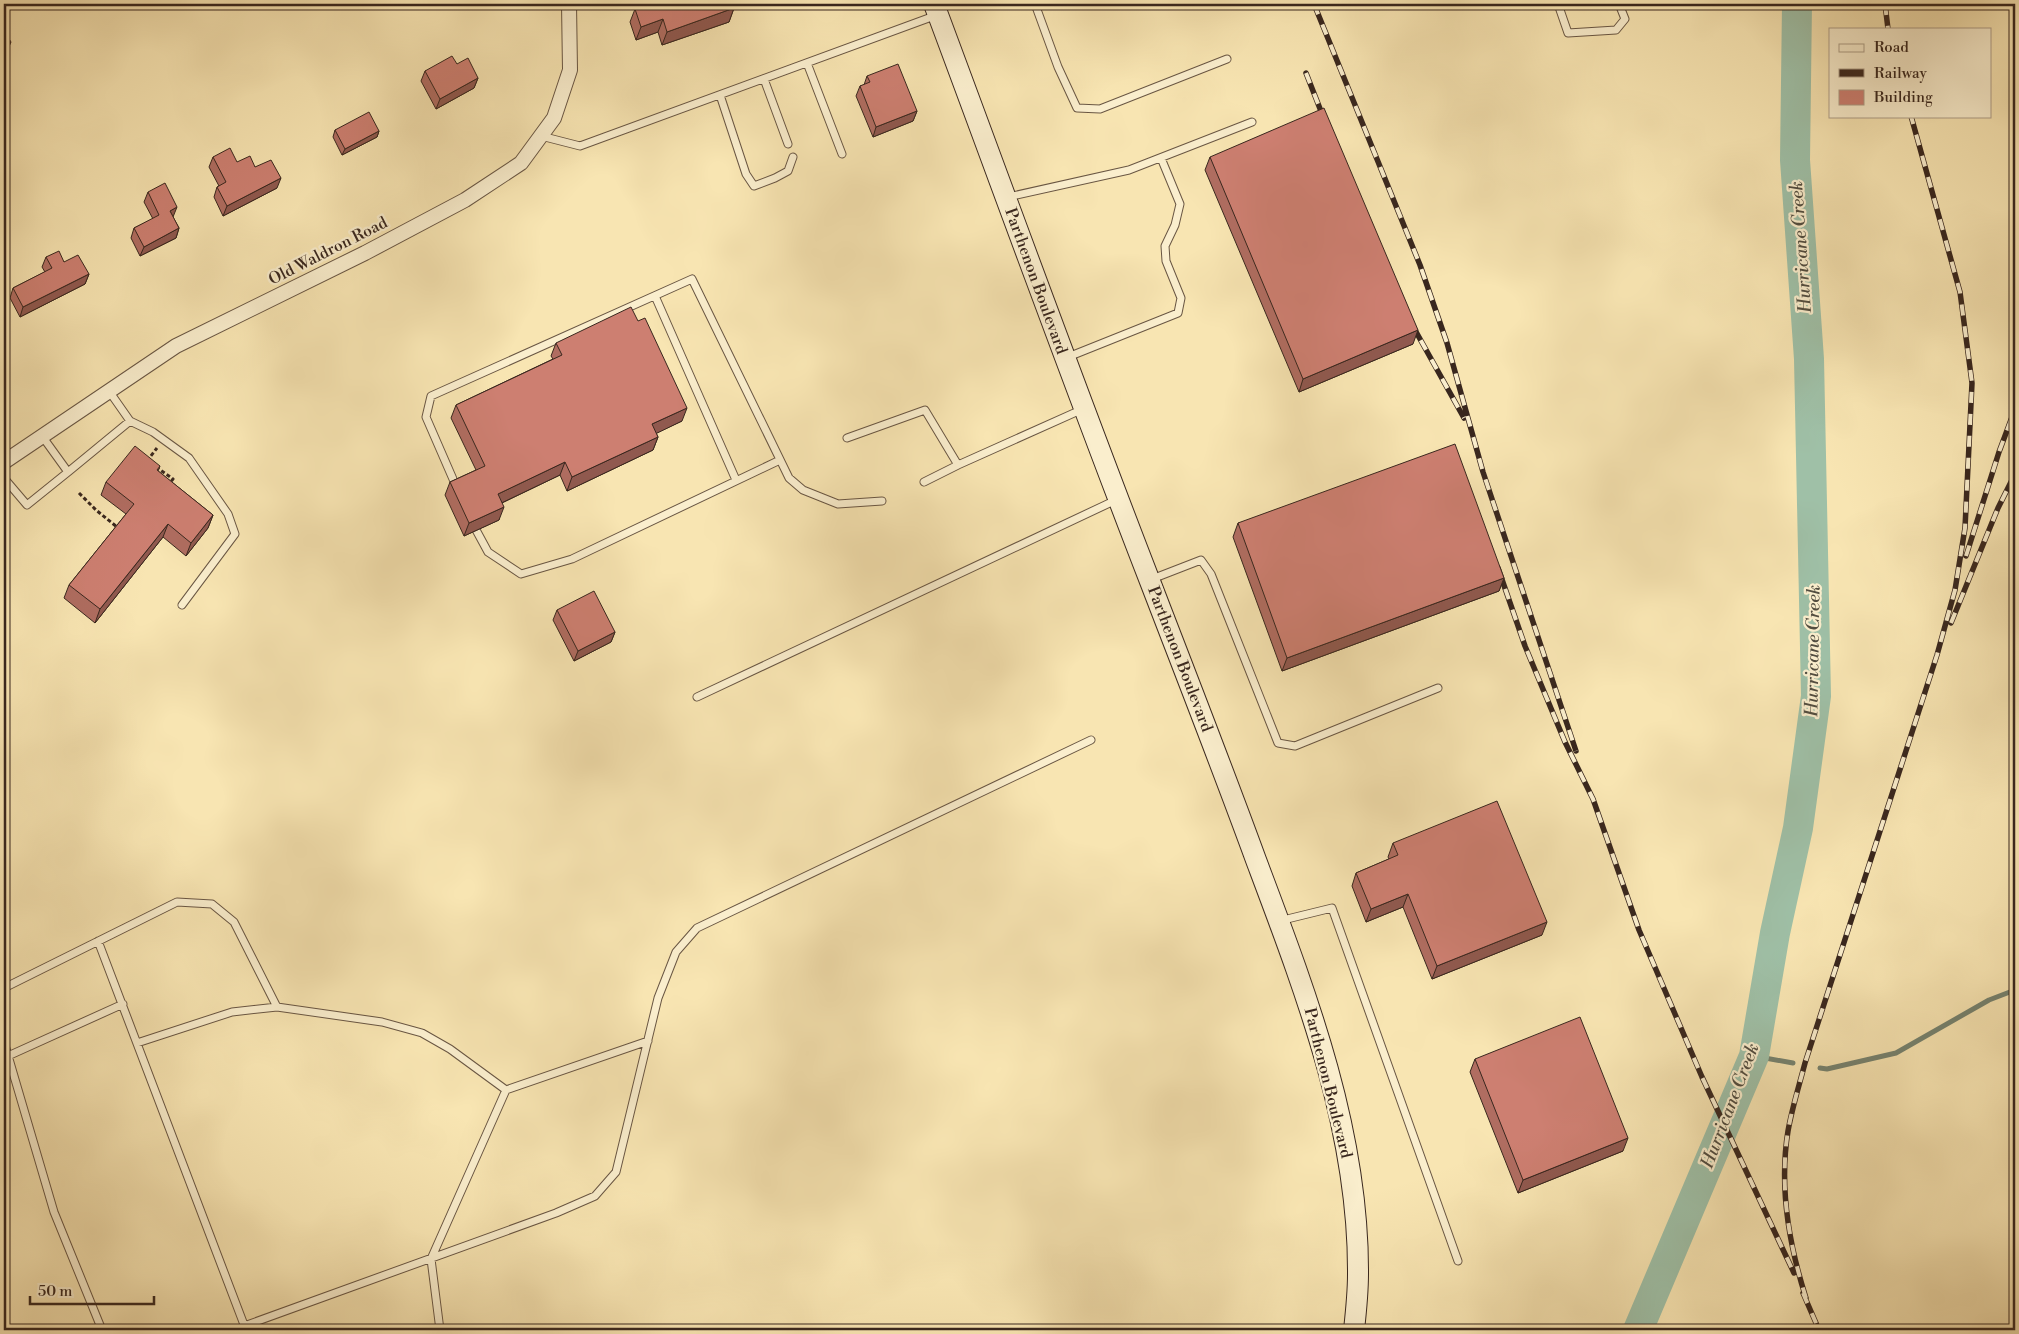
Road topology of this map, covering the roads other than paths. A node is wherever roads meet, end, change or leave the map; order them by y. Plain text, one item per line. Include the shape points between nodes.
1 (569, 4) edge
2 (1036, 4) edge
3 (1558, 4) edge
4 (1618, 4) edge
5 (936, 9) edge
6 (1227, 59) dead end
7 (807, 63) junction
8 (764, 79) junction
9 (720, 95) junction
10 (1252, 122) dead end
11 (541, 136) junction
12 (788, 144) dead end
13 (842, 154) dead end
14 (793, 157) dead end
15 (1161, 158) junction
16 (1006, 198) junction
17 (655, 296) junction
18 (1065, 358) junction
19 (109, 391) junction
20 (1083, 409) junction
21 (130, 421) junction
22 (42, 436) junction
23 (847, 438) dead end
24 (780, 460) junction
25 (4, 462) edge
26 (958, 465) junction
27 (68, 472) junction
28 (4, 478) edge
29 (736, 480) junction
30 (924, 482) dead end
31 (456, 486) edge
32 (1119, 499) junction
33 (882, 501) dead end
34 (475, 528) edge
35 (1149, 580) junction
36 (182, 605) dead end
37 (1438, 688) dead end
38 (697, 697) dead end
39 (1091, 740) dead end
40 (1279, 921) junction
41 (98, 941) junction
42 (4, 988) edge
43 (123, 1004) junction
44 (277, 1007) junction
45 (648, 1041) junction
46 (4, 1042) edge
47 (138, 1043) junction
48 (8, 1056) junction
49 (506, 1090) junction
50 (431, 1259) junction
51 (1458, 1261) dead end
52 (245, 1328) edge
53 (102, 1330) edge
54 (233, 1330) edge
55 (440, 1330) edge
56 (1354, 1330) edge

1 - 11 street, Old Waldron Road via 570,70 554,118
2 - 6 lane via 1058,67 1077,108 1100,109
3 - 4 lane via 1568,33 1616,30 1625,19
5 - 7 lane
5 - 16 main road, Parthenon Boulevard
7 - 8 lane
7 - 13 lane
8 - 9 lane
8 - 12 lane
9 - 11 lane via 580,146
9 - 14 lane via 746,174 754,186 788,171
10 - 15 lane
11 - 19 street, Old Waldron Road via 521,163 465,200 176,346
15 - 16 lane via 1129,170
15 - 18 lane via 1180,204 1165,246 1166,261 1181,298 1178,313
16 - 18 main road, Parthenon Boulevard
17 - 24 lane via 692,279
17 - 29 lane
17 - 31 lane via 432,396 426,417
18 - 20 main road, Parthenon Boulevard
19 - 21 lane
19 - 22 street, Old Waldron Road
20 - 26 lane
20 - 32 main road, Parthenon Boulevard
21 - 27 lane
21 - 36 lane via 153,432 189,458 228,514 235,534
22 - 25 street, Old Waldron Road
22 - 27 lane
23 - 26 lane via 926,410
24 - 29 lane
24 - 33 lane via 789,478 803,490 829,501 838,504
26 - 30 lane
27 - 28 lane via 27,505
29 - 34 lane via 572,559 521,574 488,552
32 - 35 main road, Parthenon Boulevard
32 - 38 lane
35 - 37 lane via 1201,560 1211,574 1278,743 1295,746
35 - 40 main road, Parthenon Boulevard
39 - 45 lane via 697,928 676,952 658,998
40 - 51 lane via 1332,908
40 - 56 main road, Parthenon Boulevard via 1320,1038 1341,1122 1353,1190 1358,1274
41 - 42 lane
41 - 43 lane
41 - 44 lane via 177,902 212,904 234,922
43 - 47 lane
43 - 48 lane
44 - 47 lane via 232,1012
44 - 49 lane via 382,1022 422,1033
45 - 49 lane
45 - 50 lane via 616,1172 595,1196
46 - 48 lane
47 - 52 lane
48 - 53 lane via 54,1212
49 - 50 lane
50 - 52 lane
50 - 55 lane
52 - 54 lane

